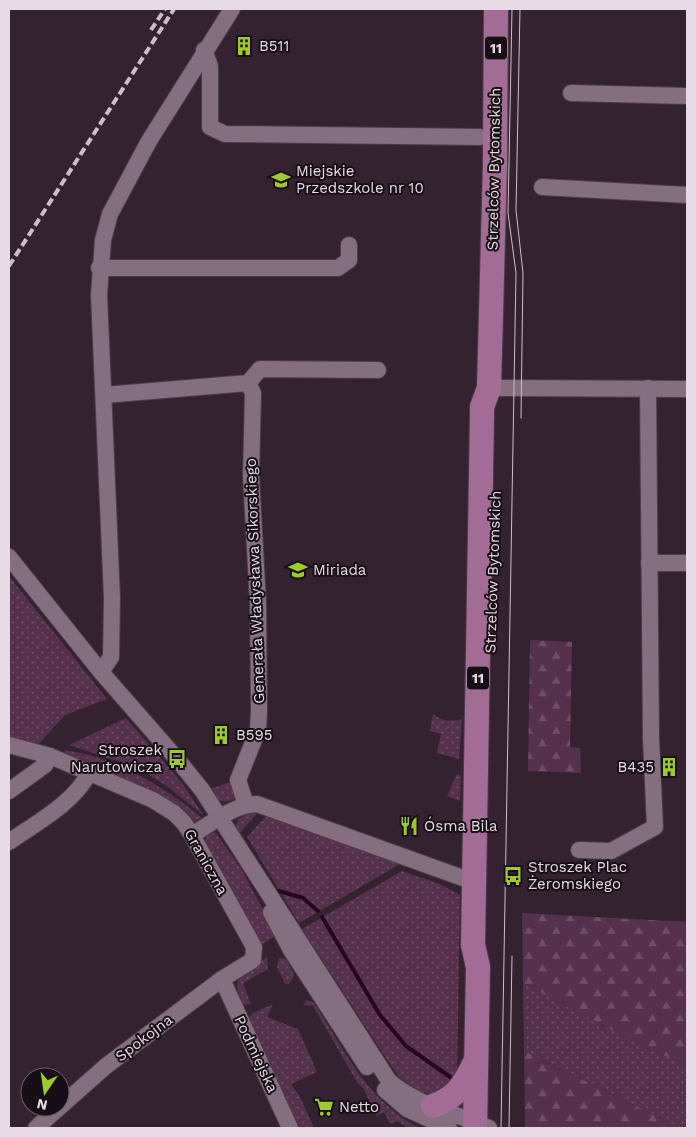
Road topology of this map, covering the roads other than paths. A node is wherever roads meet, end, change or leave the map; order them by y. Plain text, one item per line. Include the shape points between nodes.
1 (232, 9) edge
2 (496, 9) edge
3 (204, 50) junction
4 (571, 93) dead end
5 (687, 96) edge
6 (480, 137) dead end
7 (542, 187) dead end
8 (687, 195) edge
9 (349, 245) dead end
10 (100, 268) junction
11 (378, 370) dead end
12 (248, 383) junction
13 (489, 388) junction
14 (648, 388) junction
15 (686, 389) edge
16 (104, 395) junction
17 (9, 557) edge
18 (650, 563) junction
19 (687, 563) edge
20 (101, 672) junction
21 (9, 745) edge
22 (50, 756) junction
23 (89, 773) junction
24 (9, 791) edge
25 (246, 805) junction
26 (220, 818) junction
27 (192, 835) junction
28 (9, 842) edge
29 (579, 850) dead end
30 (249, 864) junction
31 (474, 882) junction
32 (255, 954) joint
33 (478, 967) junction
34 (222, 979) junction
35 (476, 1060) junction
36 (433, 1106) junction
37 (479, 1126) edge
38 (36, 1128) edge
39 (290, 1128) edge
40 (449, 1128) edge

1 - 3 street
2 - 13 highway, Strzelców Bytomskich / 11
3 - 6 street, Strzelców Bytomskich via 210,66 210,127 225,134
3 - 10 street via 110,214
4 - 5 street
7 - 8 street
9 - 10 street via 349,260 338,268
10 - 16 street
11 - 12 street via 260,369
12 - 16 street
12 - 25 street, Generała Władysława Sikorskiego via 253,393 251,476 260,687 258,730 238,780
13 - 14 street
13 - 31 highway, Strzelców Bytomskich / 11 via 482,407
13 - 33 highway, Strzelców Bytomskich / 11 via 498,407 497,490 492,553 485,946
14 - 15 street
14 - 18 street
16 - 20 street via 111,657
17 - 20 street
18 - 19 street
18 - 29 street via 655,827 611,851
20 - 26 street via 178,759
21 - 22 street, Graniczna
22 - 23 street, Graniczna
22 - 24 street via 45,765
23 - 27 street, Graniczna via 153,800 174,813
23 - 28 street via 84,783 59,807
25 - 26 street
25 - 31 street via 267,806
26 - 27 street
26 - 30 street
27 - 32 street, Graniczna
30 - 36 street via 389,1081 401,1091
30 - 40 street via 291,950 377,1081 406,1109
31 - 33 highway, Strzelców Bytomskich / 11 via 473,945
32 - 34 street, Spokojna via 253,960
33 - 35 highway, Strzelców Bytomskich / 11
34 - 38 street, Spokojna via 106,1066
34 - 39 street, Podmiejska
35 - 36 highway via 460,1090
35 - 37 highway, Strzelców Bytomskich / 11
36 - 37 street

